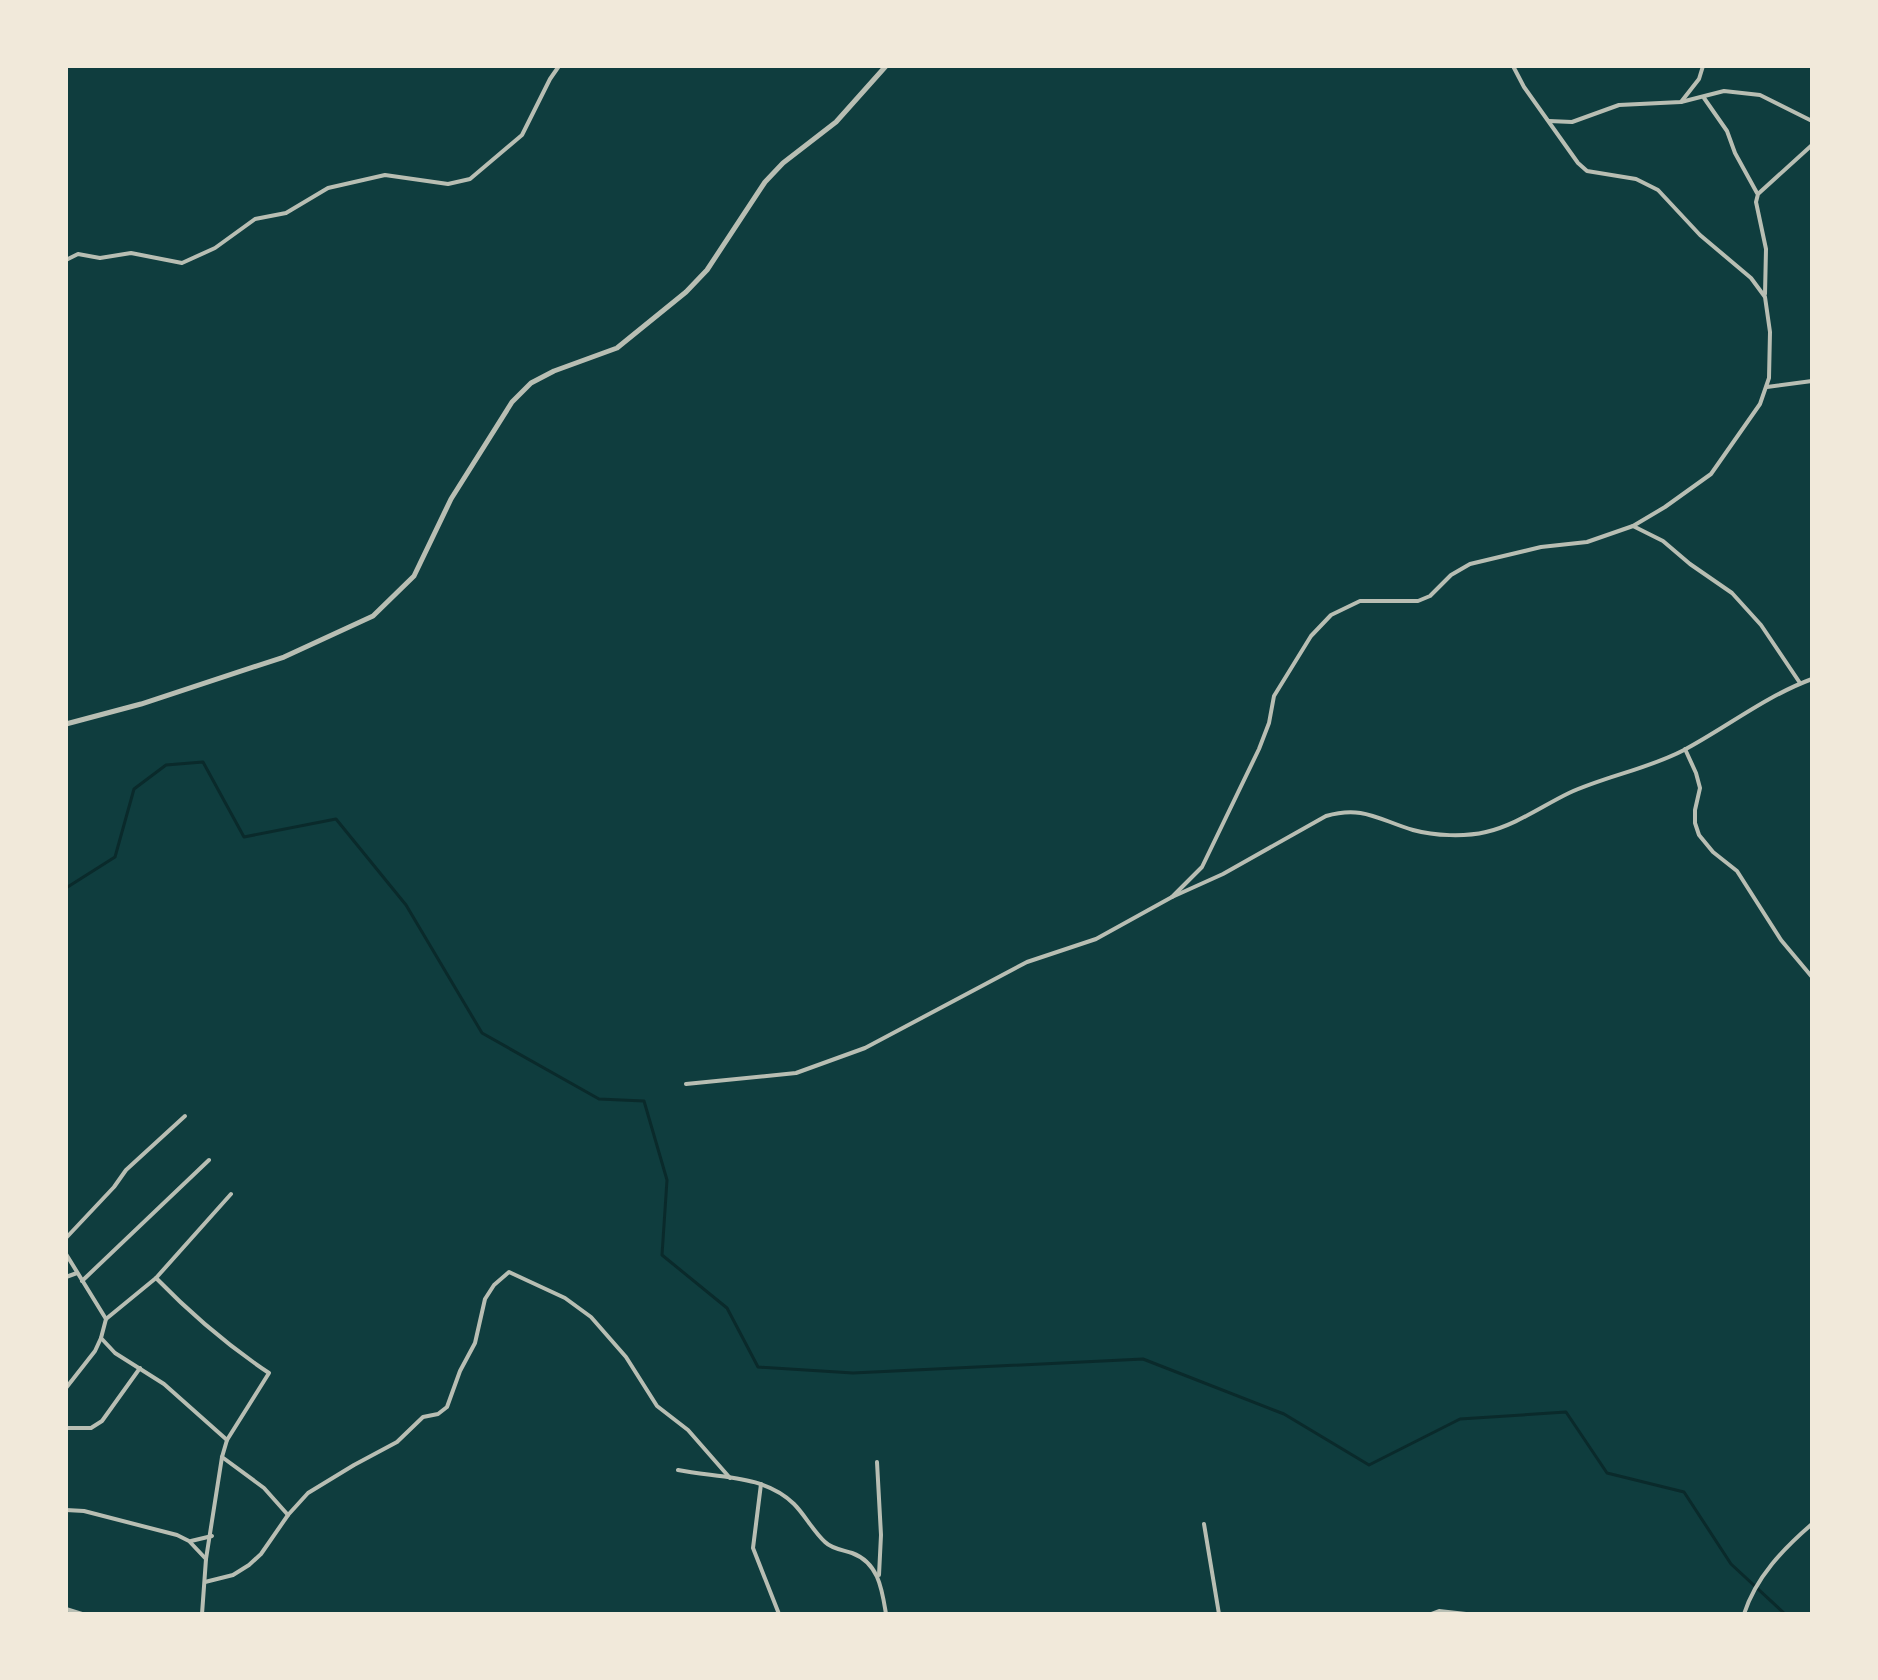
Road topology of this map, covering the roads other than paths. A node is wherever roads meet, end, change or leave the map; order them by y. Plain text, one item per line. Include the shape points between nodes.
1 (559, 66) edge
2 (886, 66) edge
3 (1513, 66) edge
4 (1703, 66) edge
5 (1704, 98) junction
6 (1681, 102) junction
7 (1549, 121) junction
8 (1812, 121) edge
9 (1812, 145) edge
10 (1758, 194) junction
11 (66, 260) edge
12 (1765, 297) junction
13 (1812, 381) edge
14 (1767, 387) junction
15 (1633, 526) junction
16 (1812, 679) edge
17 (1801, 683) junction
18 (66, 724) edge
19 (1685, 749) junction
20 (1172, 897) junction
21 (1812, 977) edge
22 (686, 1084) dead end
23 (185, 1116) dead end
24 (209, 1160) dead end
25 (231, 1194) dead end
26 (66, 1238) edge
27 (66, 1254) edge
28 (77, 1273) junction
29 (66, 1277) edge
30 (156, 1278) junction
31 (82, 1281) junction
32 (106, 1319) junction
33 (101, 1338) junction
34 (140, 1368) junction
35 (66, 1388) edge
36 (66, 1428) edge
37 (227, 1440) junction
38 (222, 1457) junction
39 (877, 1462) dead end
40 (678, 1470) dead end
41 (730, 1478) junction
42 (761, 1484) junction
43 (66, 1510) edge
44 (288, 1515) junction
45 (1204, 1524) dead end
46 (1812, 1525) edge
47 (212, 1536) junction
48 (189, 1541) junction
49 (206, 1559) junction
50 (879, 1577) junction
51 (205, 1582) junction
52 (66, 1609) edge
53 (82, 1614) edge
54 (202, 1614) edge
55 (779, 1614) edge
56 (886, 1614) edge
57 (1219, 1614) edge
58 (1431, 1614) edge
59 (1466, 1614) edge
60 (1744, 1614) edge

1 - 11 street via 522,135 470,179 448,184 385,175 328,188 286,213 255,219 215,248 182,263 131,253 100,258 78,254
2 - 18 street via 836,122 765,182 707,270 686,292 617,348 554,371 531,383 512,402 451,499 414,576 373,616 284,657
3 - 7 street
4 - 6 street
5 - 6 street
5 - 8 street via 1724,91 1760,95
5 - 10 street
6 - 7 street via 1619,105 1572,122
7 - 12 street via 1587,171 1636,179 1666,197
9 - 10 street
10 - 12 street via 1766,249
12 - 14 street via 1770,332
13 - 14 street
14 - 15 street via 1711,474
15 - 17 street via 1663,541 1732,593
15 - 20 street via 1587,542 1470,564 1418,601 1360,601 1331,615 1311,636 1274,696 1259,749 1202,867
16 - 17 street
17 - 19 street
19 - 20 street via 1580,788 1487,832 1418,831 1367,813 1342,811
19 - 21 street via 1700,788 1695,810 1699,835 1737,871
20 - 22 street via 1096,939 1027,962 912,1025 820,1067 758,1079
23 - 26 street via 126,1170
24 - 31 street
25 - 30 street
27 - 28 street
28 - 29 street
28 - 31 street
30 - 32 street
30 - 37 street via 186,1310 269,1373
31 - 32 street
32 - 33 street
33 - 34 street
33 - 35 street
34 - 36 street via 102,1421 91,1428
34 - 37 street
37 - 38 street
38 - 44 street via 264,1488
38 - 47 street
39 - 50 street
40 - 41 street
41 - 42 street
41 - 44 street via 688,1430 657,1406 626,1357 591,1317 565,1298 509,1272 485,1299 475,1343 447,1407 321,1484
42 - 50 street via 792,1502 826,1544 861,1558
42 - 55 street via 753,1548
43 - 48 street
44 - 51 street via 249,1565
45 - 57 street
46 - 60 street via 1770,1565
47 - 48 street
47 - 49 street
48 - 49 street
49 - 51 street
50 - 56 street
51 - 54 street
52 - 53 street
58 - 59 street

